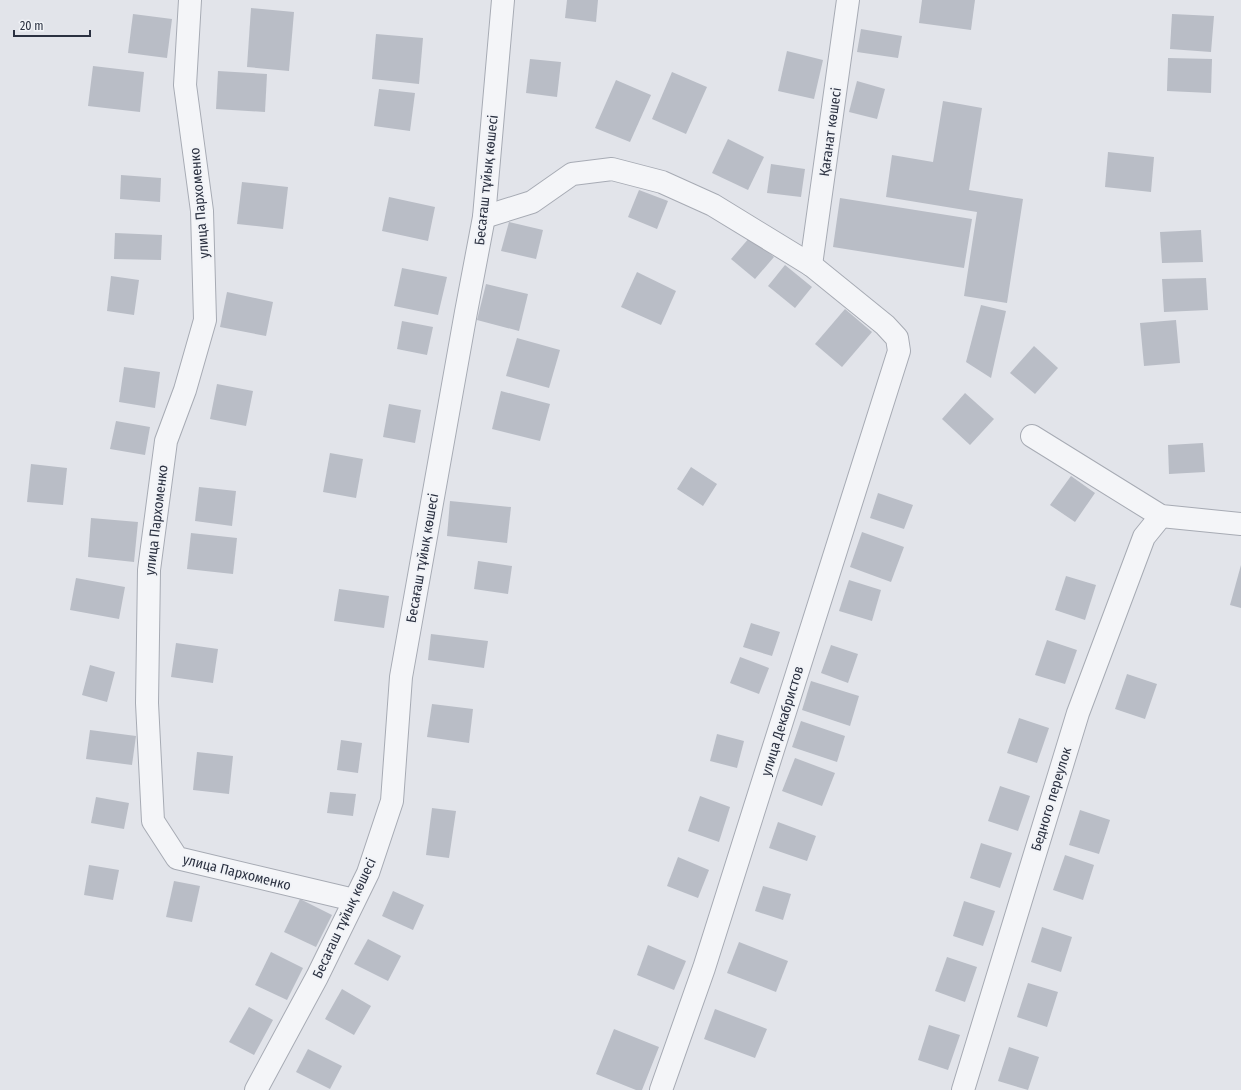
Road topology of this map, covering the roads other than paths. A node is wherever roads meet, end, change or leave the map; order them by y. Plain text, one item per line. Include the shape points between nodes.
1 (190, 0) edge
2 (503, 0) edge
3 (848, 0) edge
4 (484, 217) junction
5 (811, 265) junction
6 (1032, 436) dead end
7 (1160, 516) junction
8 (1241, 524) edge
9 (354, 900) junction
10 (256, 1090) edge
11 (661, 1090) edge
12 (963, 1090) edge

1 - 9 street, улица Пархоменко via 185,85 202,211 205,320 185,390 166,441 150,570 147,703 152,820 177,858
2 - 4 street, Бесағаш тұйық көшесі
3 - 5 street, Қағанат көшесі
4 - 5 street via 532,202 572,174 612,169 662,182 713,205
4 - 9 street, Бесағаш тұйық көшесі via 401,677 392,801 368,873
5 - 11 street, улица Декабристов via 885,325 897,338 899,351 704,968
6 - 7 street
7 - 8 street
7 - 12 street, Бедного переулок via 1144,537 1078,713
9 - 10 street, Бесағаш тұйық көшесі via 317,977

